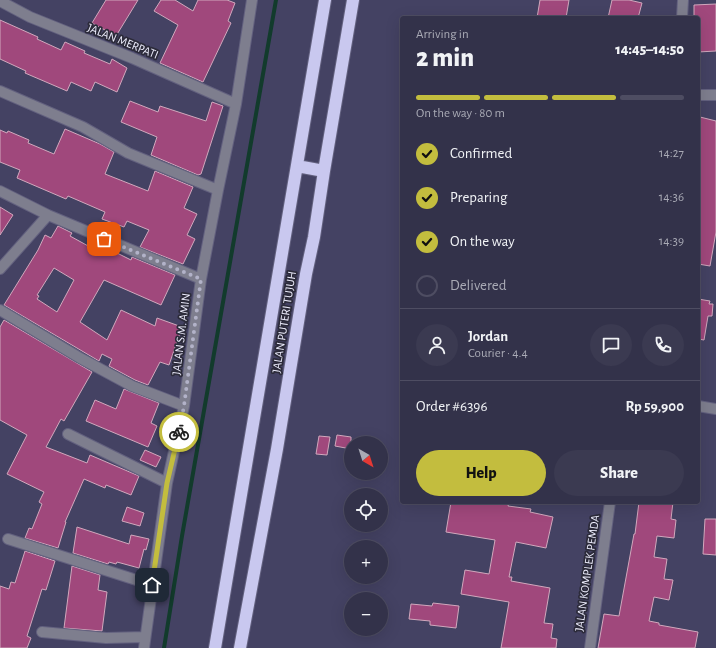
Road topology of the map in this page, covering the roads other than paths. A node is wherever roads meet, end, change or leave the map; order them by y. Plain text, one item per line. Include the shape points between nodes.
1 (252, 0) edge
2 (325, 0) edge
3 (353, 0) edge
4 (683, 0) edge
5 (0, 1) edge
6 (682, 16) edge
7 (0, 91) edge
8 (700, 95) edge
9 (716, 95) edge
10 (236, 104) junction
11 (297, 166) junction
12 (324, 170) junction
13 (218, 190) junction
14 (0, 191) edge
15 (48, 215) junction
16 (0, 269) edge
17 (201, 279) junction
18 (0, 310) edge
19 (184, 406) junction
20 (700, 406) edge
21 (716, 409) edge
22 (68, 434) dead end
23 (167, 483) junction
24 (610, 504) edge
25 (8, 539) dead end
26 (152, 585) junction
27 (42, 632) dead end
28 (146, 637) junction
29 (144, 648) edge
30 (215, 648) edge
31 (240, 648) edge
32 (590, 648) edge

1 - 10 street, JALAN S.M. AMIN
2 - 11 highway, JALAN PUTERI TUJUH
3 - 12 highway, JALAN PUTERI TUJUH
4 - 6 street
5 - 10 street, JALAN MERPATI via 30,17
7 - 13 street via 83,127 128,153
8 - 9 street
10 - 13 street, JALAN S.M. AMIN
11 - 12 highway
11 - 30 highway, JALAN PUTERI TUJUH
12 - 31 highway, JALAN PUTERI TUJUH
13 - 17 street, JALAN S.M. AMIN
14 - 15 street
15 - 16 street
15 - 17 street
17 - 19 street, JALAN S.M. AMIN
18 - 19 street via 132,386
19 - 23 street, JALAN S.M. AMIN
20 - 21 street
22 - 23 street
23 - 26 street, JALAN S.M. AMIN
24 - 32 street, JALAN KOMPLEK PEMDA
25 - 26 street
26 - 28 street, JALAN S.M. AMIN
27 - 28 street via 106,638
28 - 29 street, JALAN S.M. AMIN

